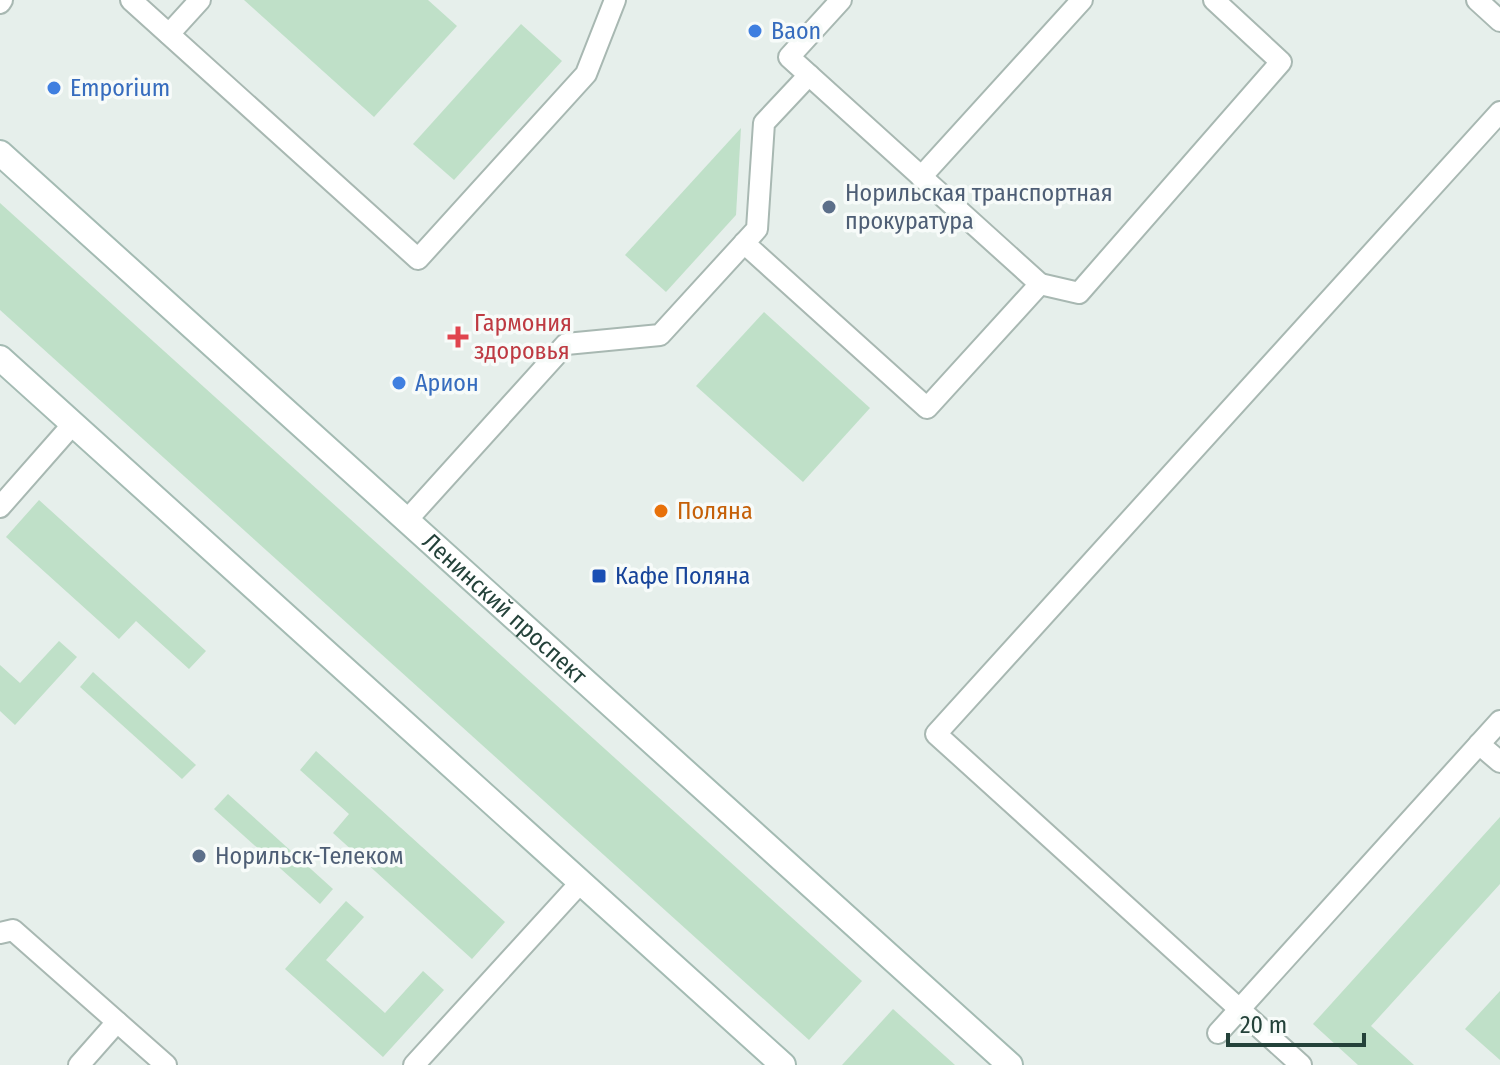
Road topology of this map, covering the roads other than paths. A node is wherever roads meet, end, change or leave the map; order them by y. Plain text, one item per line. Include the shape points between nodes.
1 (131, 0) edge
2 (200, 0) edge
3 (615, 0) edge
4 (841, 0) edge
5 (1082, 0) edge
6 (1214, 0) edge
7 (1477, 0) edge
8 (1500, 21) edge
9 (169, 34) junction
10 (809, 75) junction
11 (1500, 112) edge
12 (0, 153) edge
13 (921, 177) junction
14 (744, 243) junction
15 (1040, 284) junction
16 (0, 358) edge
17 (73, 424) junction
18 (0, 507) edge
19 (407, 520) junction
20 (1500, 721) edge
21 (1479, 744) junction
22 (1500, 762) edge
23 (581, 882) junction
24 (0, 933) edge
25 (1240, 1009) junction
26 (117, 1022) junction
27 (1218, 1033) dead end
28 (79, 1065) edge
29 (166, 1065) edge
30 (414, 1065) edge
31 (783, 1065) edge
32 (1010, 1065) edge
33 (1301, 1065) edge

1 - 9 lane
2 - 9 lane
3 - 9 lane via 586,74 418,259
4 - 10 lane via 789,57
5 - 13 lane
6 - 15 lane via 1281,62 1079,293
7 - 8 lane
10 - 13 lane
10 - 14 lane via 764,123 757,229
11 - 25 lane via 936,734
12 - 19 main road, Ленинский проспект
13 - 15 lane
14 - 15 lane via 927,408
14 - 19 lane via 660,335 566,344
16 - 17 main road
17 - 18 lane
17 - 23 main road
19 - 32 main road, Ленинский проспект
20 - 21 lane
21 - 22 lane
21 - 25 lane
23 - 30 lane
23 - 31 main road
24 - 26 lane via 13,930
25 - 27 lane
25 - 33 lane
26 - 28 lane
26 - 29 lane

